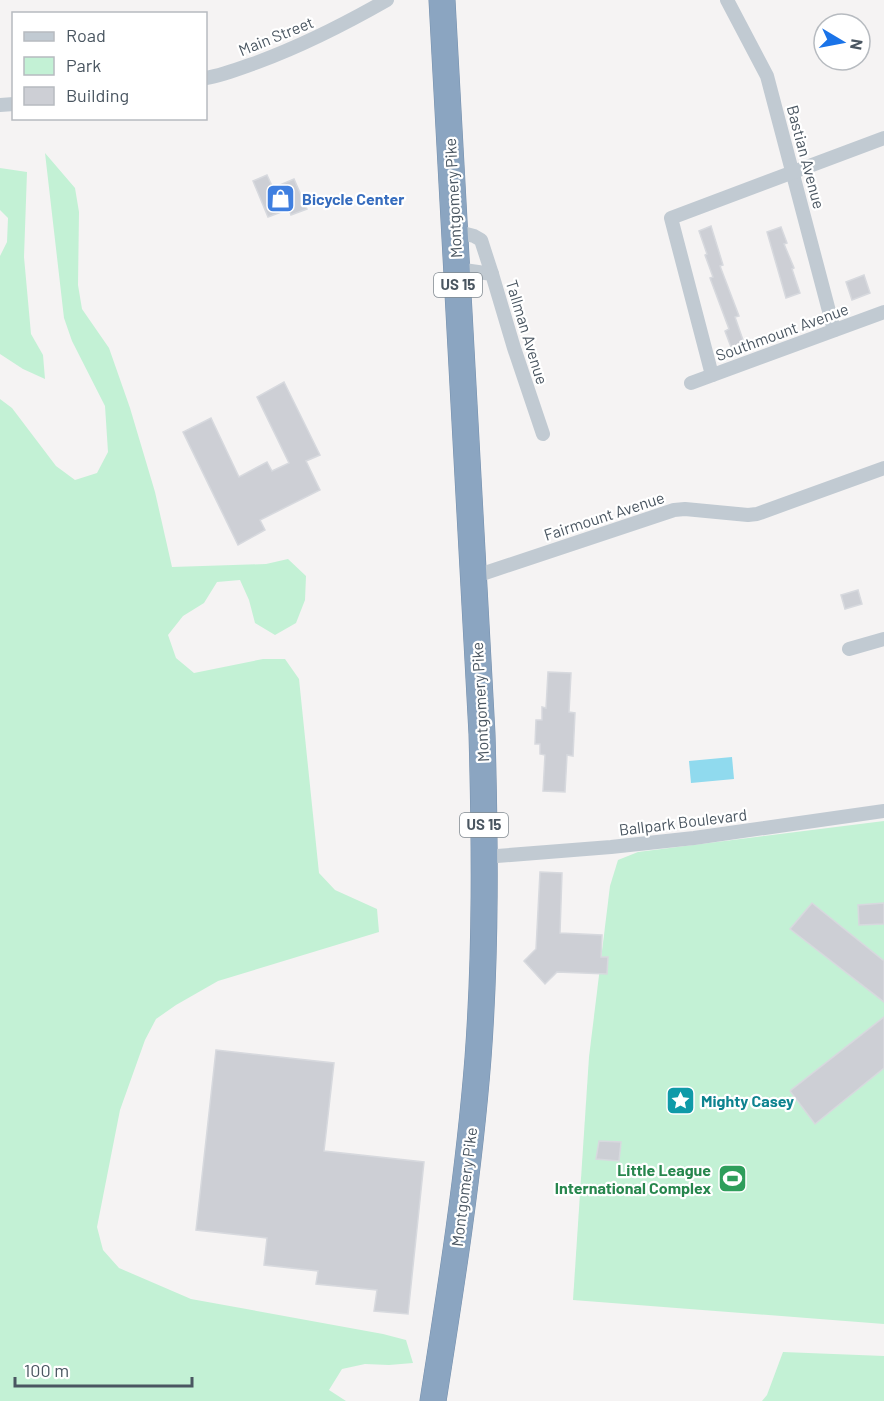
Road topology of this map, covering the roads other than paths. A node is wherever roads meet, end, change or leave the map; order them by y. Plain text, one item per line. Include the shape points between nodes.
1 (387, 0) edge
2 (442, 0) edge
3 (727, 0) edge
4 (207, 78) edge
5 (884, 138) edge
6 (794, 171) junction
7 (455, 231) junction
8 (457, 269) junction
9 (492, 274) junction
10 (884, 312) edge
11 (834, 330) junction
12 (712, 375) junction
13 (691, 383) dead end
14 (543, 434) dead end
15 (884, 468) edge
16 (473, 577) junction
17 (884, 639) edge
18 (849, 649) dead end
19 (884, 811) edge
20 (484, 857) junction
21 (433, 1401) edge

1 - 4 street, Main Street via 296,48
2 - 7 highway, Montgomery Pike / US 15
3 - 6 street, Bastian Avenue via 767,76
5 - 6 street
6 - 11 street, Bastian Avenue
6 - 12 street via 671,218
7 - 8 highway, Montgomery Pike / US 15
7 - 9 street via 481,240
8 - 9 street, Tallman Avenue
8 - 16 highway, Montgomery Pike / US 15
9 - 14 street, Tallman Avenue
10 - 11 street, Southmount Avenue
11 - 12 street, Southmount Avenue
12 - 13 street, Southmount Avenue
15 - 16 street, Fairmount Avenue via 752,515 674,510
16 - 20 highway, Montgomery Pike / US 15
17 - 18 street
19 - 20 street, Ballpark Boulevard via 682,840
20 - 21 highway, Montgomery Pike / US 15 via 482,998 474,1108

